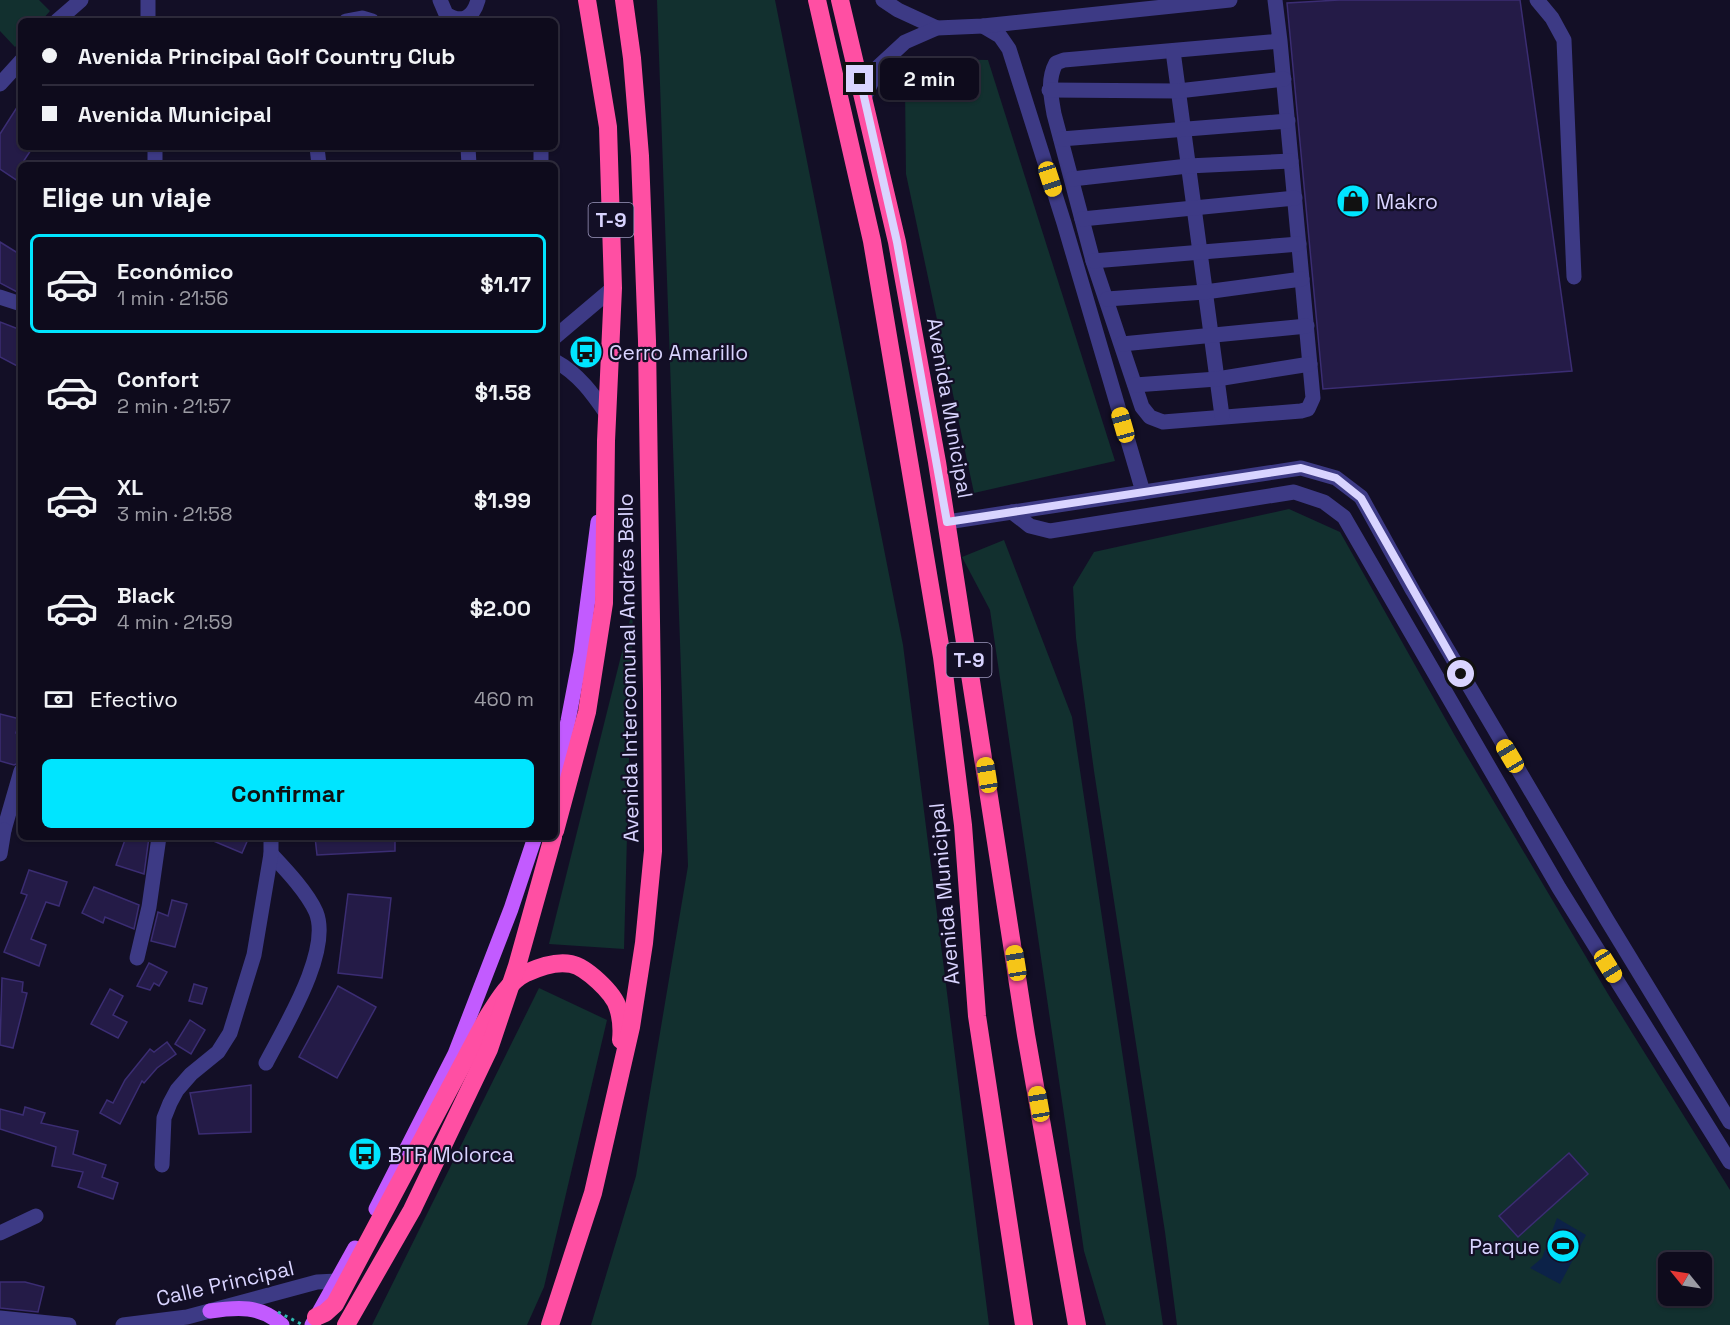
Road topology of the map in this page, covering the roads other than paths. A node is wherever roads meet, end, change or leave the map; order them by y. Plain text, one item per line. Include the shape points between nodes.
1 (81, 0) edge
2 (148, 0) edge
3 (440, 0) edge
4 (478, 0) edge
5 (624, 0) edge
6 (817, 0) edge
7 (840, 0) edge
8 (883, 0) edge
9 (1230, 0) edge
10 (1275, 0) edge
11 (1537, 0) edge
12 (587, 1) edge
13 (60, 18) edge
14 (148, 18) edge
15 (455, 18) edge
16 (467, 18) edge
17 (983, 26) junction
18 (937, 28) junction
19 (1280, 41) junction
20 (1173, 51) junction
21 (18, 63) edge
22 (1284, 79) junction
23 (0, 84) edge
24 (1049, 90) junction
25 (1178, 91) junction
26 (864, 98) junction
27 (1288, 121) junction
28 (1183, 130) junction
29 (1061, 139) junction
30 (1291, 161) junction
31 (1188, 166) junction
32 (1072, 179) junction
33 (1295, 198) junction
34 (1194, 207) junction
35 (1082, 219) junction
36 (1299, 244) junction
37 (1200, 254) junction
38 (1094, 261) junction
39 (1574, 277) dead end
40 (1302, 279) junction
41 (613, 288) junction
42 (1205, 292) junction
43 (0, 297) edge
44 (1107, 299) junction
45 (18, 303) edge
46 (1307, 326) junction
47 (558, 334) edge
48 (1211, 334) junction
49 (1122, 344) junction
50 (558, 363) edge
51 (1310, 364) junction
52 (1217, 379) junction
53 (1135, 385) junction
54 (608, 416) junction
55 (1222, 416) junction
56 (606, 441) junction
57 (1143, 492) junction
58 (1012, 512) junction
59 (947, 522) junction
60 (558, 762) edge
61 (18, 780) edge
62 (558, 819) edge
63 (2, 829) edge
64 (159, 840) edge
65 (272, 840) edge
66 (534, 840) edge
67 (552, 840) edge
68 (0, 854) edge
69 (271, 854) junction
70 (137, 958) dead end
71 (511, 985) junction
72 (266, 1063) dead end
73 (620, 1075) junction
74 (1730, 1122) edge
75 (1730, 1162) edge
76 (162, 1165) dead end
77 (36, 1216) dead end
78 (0, 1233) edge
79 (337, 1281) junction
80 (210, 1311) junction
81 (0, 1318) edge
82 (280, 1318) edge
83 (310, 1322) edge
84 (69, 1325) edge
85 (123, 1325) edge
86 (346, 1325) edge
87 (550, 1325) edge
88 (1024, 1325) edge
89 (1077, 1325) edge

1 - 13 street
2 - 14 street
3 - 15 street via 446,14
4 - 16 street
5 - 73 highway, Avenida Intercomunal Andrés Bello / T-9 via 640,156 647,341 653,851 644,943
6 - 88 highway, Avenida Municipal / T-9 via 872,241 942,657 963,825 977,1016
7 - 26 highway, Avenida Municipal / T-9
8 - 18 street
9 - 17 street
10 - 19 street
11 - 39 street via 1564,40
12 - 41 highway, Avenida Intercomunal Andrés Bello / T-9 via 608,127
17 - 18 street
17 - 57 street via 1000,36 1010,49
18 - 26 street via 905,42 879,66
19 - 20 street
19 - 22 street
20 - 24 street via 1065,60 1056,63 1051,72
20 - 25 street
21 - 23 street
22 - 25 street
22 - 27 street
24 - 25 street
24 - 29 street
25 - 28 street
26 - 59 highway, Avenida Municipal / T-9 via 897,242
27 - 28 street
27 - 30 street
28 - 29 street
28 - 31 street
29 - 32 street
30 - 31 street
30 - 33 street
31 - 32 street
31 - 34 street
32 - 35 street
33 - 34 street
33 - 36 street
34 - 35 street
34 - 37 street
35 - 38 street
36 - 37 street
36 - 40 street
37 - 38 street
37 - 42 street
38 - 44 street
40 - 42 street
40 - 46 street
41 - 47 street
41 - 54 highway, Avenida Intercomunal Andrés Bello / T-9
42 - 44 street
42 - 48 street
43 - 45 street
44 - 49 street
46 - 48 street
46 - 51 street
48 - 49 street
48 - 52 street
49 - 53 street
50 - 54 street via 588,387
51 - 52 street
51 - 55 street via 1313,398 1308,409
52 - 53 street
52 - 55 street
53 - 55 street via 1150,417 1163,422
54 - 56 highway, Avenida Intercomunal Andrés Bello / T-9
56 - 60 main road, Avenida Intercomunal Andrés Bello / T-9 via 585,622
56 - 62 highway via 604,603 586,712
57 - 58 street
57 - 74 street via 1301,468 1336,478 1361,498 1588,889
58 - 59 street
58 - 75 street via 1030,526 1050,531 1294,492 1324,502 1344,517 1559,888
59 - 89 highway, Avenida Municipal / T-9 via 1026,1035
61 - 63 street
63 - 68 street
64 - 70 street
65 - 69 street
66 - 79 main road via 455,1054
67 - 71 highway
69 - 72 street via 315,911 319,924 311,969
69 - 76 street via 254,955 230,1033 218,1052 191,1074 170,1103 164,1118
71 - 73 highway via 524,974 554,964 571,964 602,984 618,1006
71 - 83 highway via 487,1018 335,1304
71 - 86 highway via 489,1049 412,1210
73 - 87 highway, Avenida Intercomunal Andrés Bello / T-9 via 594,1193
77 - 78 street
79 - 80 street, Calle Principal via 317,1282
79 - 83 main road
80 - 82 main road via 242,1307
80 - 85 street, Calle Principal
81 - 84 street

